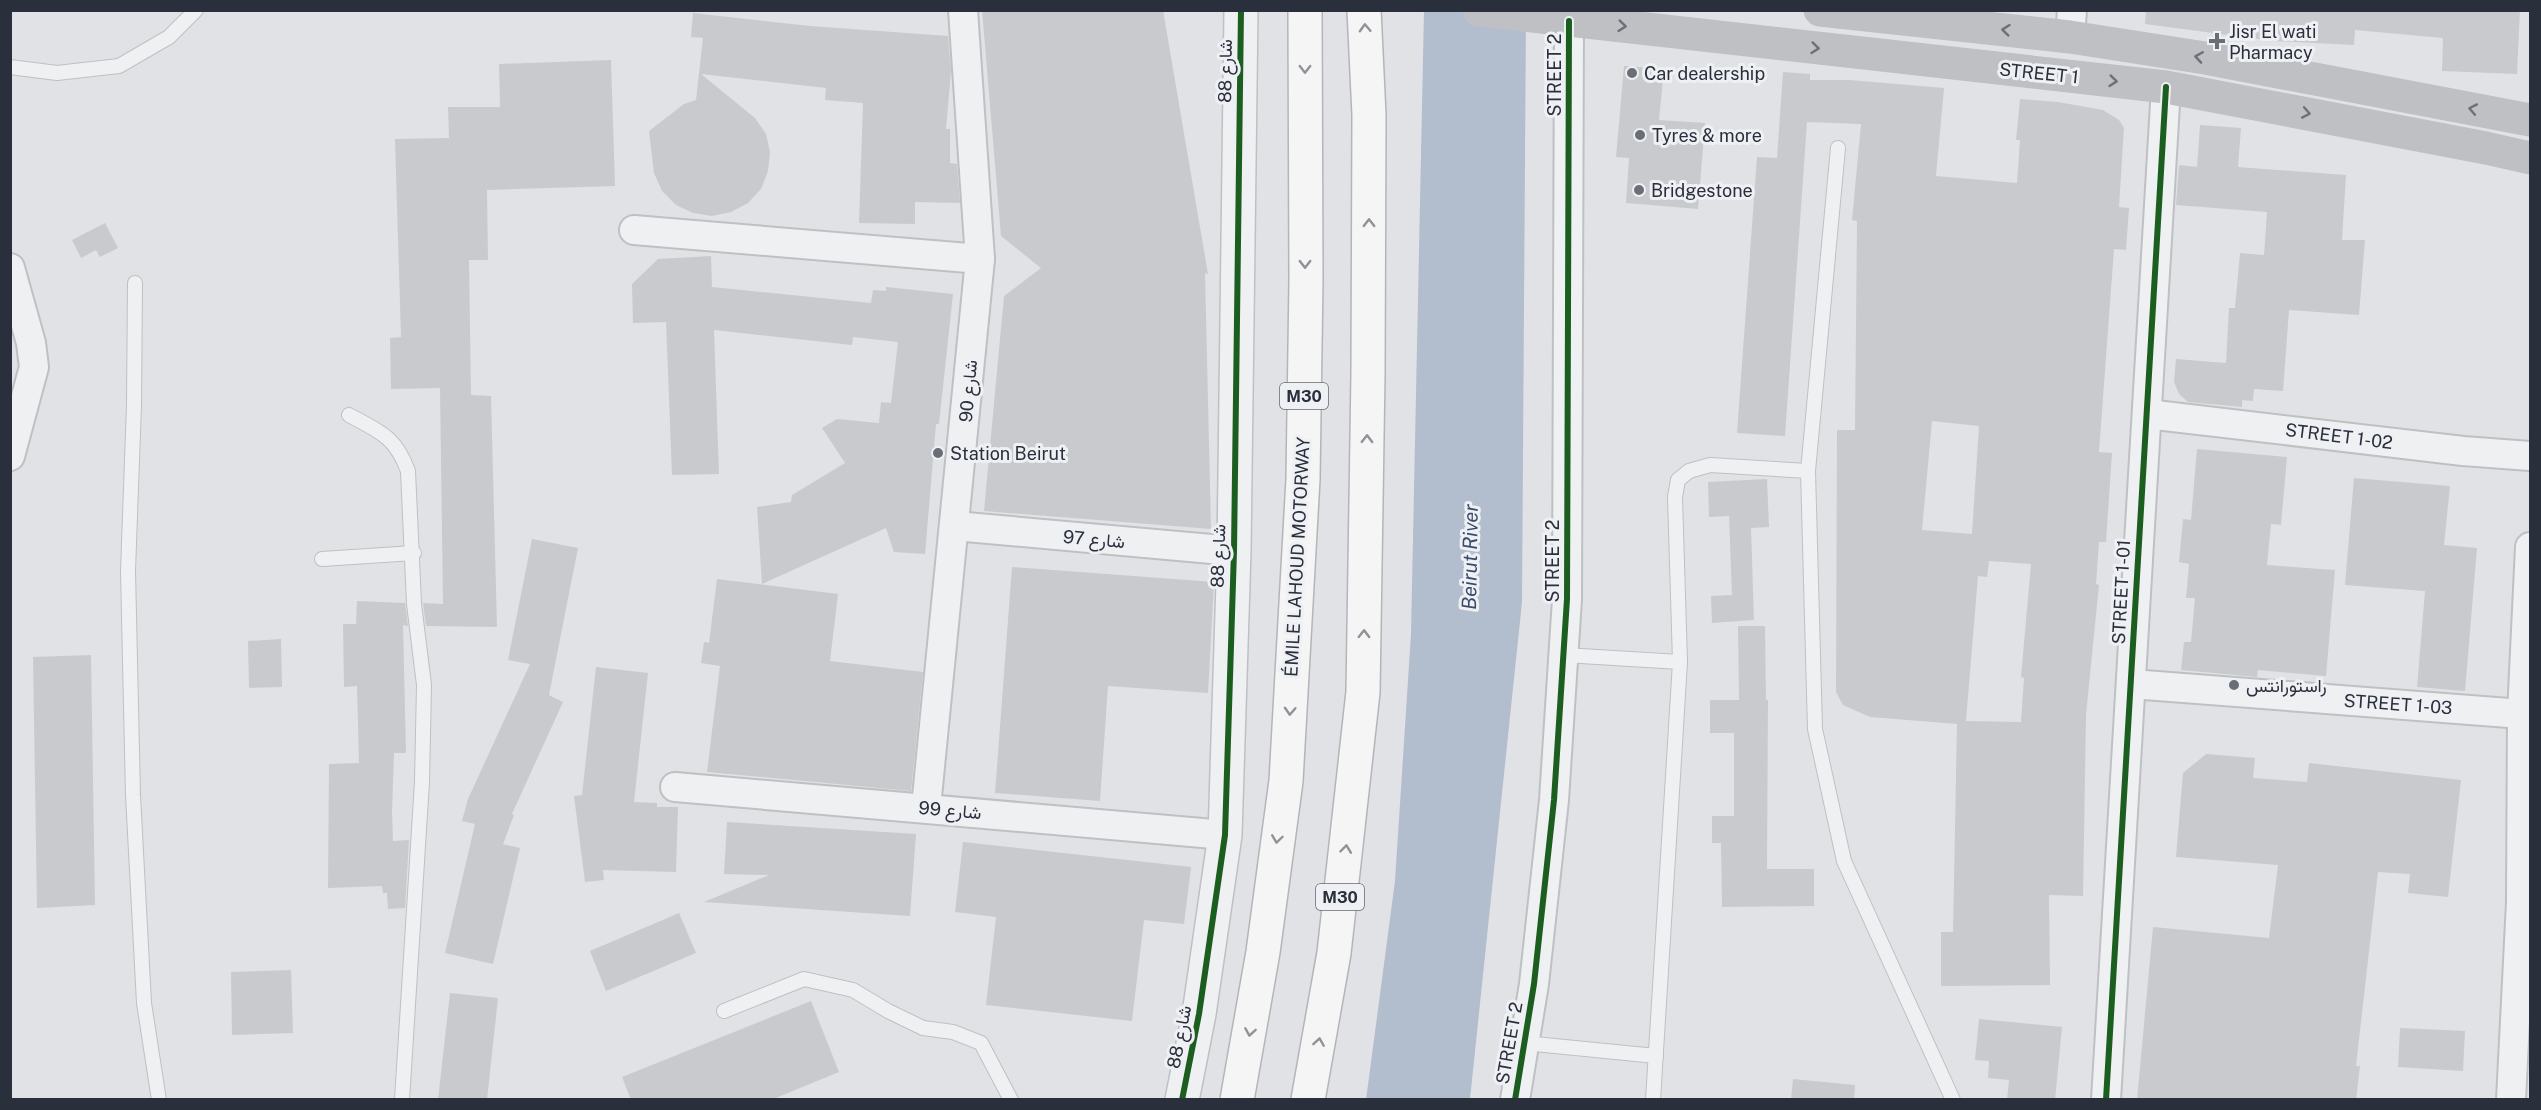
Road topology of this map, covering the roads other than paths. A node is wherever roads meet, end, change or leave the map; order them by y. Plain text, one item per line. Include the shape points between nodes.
1 (196, 10) edge
2 (963, 10) edge
3 (1241, 10) edge
4 (1305, 10) edge
5 (1364, 10) edge
6 (1479, 10) edge
7 (1820, 10) edge
8 (1556, 19) junction
9 (2071, 24) edge
10 (10, 67) edge
11 (2166, 87) junction
12 (2530, 120) edge
13 (1838, 148) dead end
14 (2530, 158) edge
15 (634, 230) dead end
16 (980, 259) junction
17 (10, 267) edge
18 (135, 283) dead end
19 (2147, 414) junction
20 (349, 415) dead end
21 (10, 456) edge
22 (2530, 456) edge
23 (1808, 471) junction
24 (955, 526) junction
25 (2530, 547) edge
26 (1234, 551) junction
27 (414, 552) junction
28 (322, 559) dead end
29 (1564, 656) junction
30 (1680, 662) junction
31 (2131, 684) junction
32 (2522, 714) junction
33 (675, 787) dead end
34 (926, 807) junction
35 (1225, 835) junction
36 (724, 1011) dead end
37 (1524, 1043) junction
38 (1656, 1056) junction
39 (159, 1100) edge
40 (402, 1100) edge
41 (1011, 1100) edge
42 (1182, 1100) edge
43 (1237, 1100) edge
44 (1308, 1100) edge
45 (1515, 1100) edge
46 (1653, 1100) edge
47 (1953, 1100) edge
48 (2106, 1100) edge
49 (2511, 1100) edge

1 - 10 lane via 169,37 119,66 57,73
2 - 16 street, شارع 90
3 - 26 street, شارع 88
4 -> 43 highway, ÉMILE LAHOUD MOTORWAY / M30 via 1303,479 1286,781 1263,952
44 -> 5 highway, M30 via 1334,953 1362,692 1369,115
6 - 8 main road, STREET 1
9 -> 7 main road
8 -> 11 main road, STREET 1
8 - 29 street, STREET 2 via 1567,599
12 -> 9 main road via 2205,58
11 -> 14 main road, STREET 1
11 - 19 street, STREET 1-01
13 - 23 lane
15 - 16 street
16 - 24 street, شارع 90
17 - 21 street via 34,367
18 - 39 lane via 128,571 133,795 144,1003
19 - 22 street, STREET 1-02
19 - 31 street, STREET 1-01
20 - 27 lane via 384,434 400,451 408,471
23 - 30 lane via 1710,465 1689,471 1678,480 1675,497
23 - 47 lane via 1815,729 1844,861
24 - 26 street, شارع 97
24 - 34 street, شارع 90
25 - 32 street
26 - 35 street, شارع 88
27 - 28 lane
27 - 40 lane via 414,604 424,685 422,782
29 - 30 lane
29 - 37 street, STREET 2 via 1554,800
30 - 38 lane
31 - 32 street, STREET 1-03
31 - 48 street, STREET 1-01
32 - 49 street via 2521,902
33 - 34 street, شارع 99
34 - 35 street, شارع 99
35 - 42 street, شارع 88 via 1199,1014
36 - 41 lane via 804,979 853,990 923,1028 953,1032 981,1043
37 - 38 lane
37 - 45 street, STREET 2
38 - 46 lane

